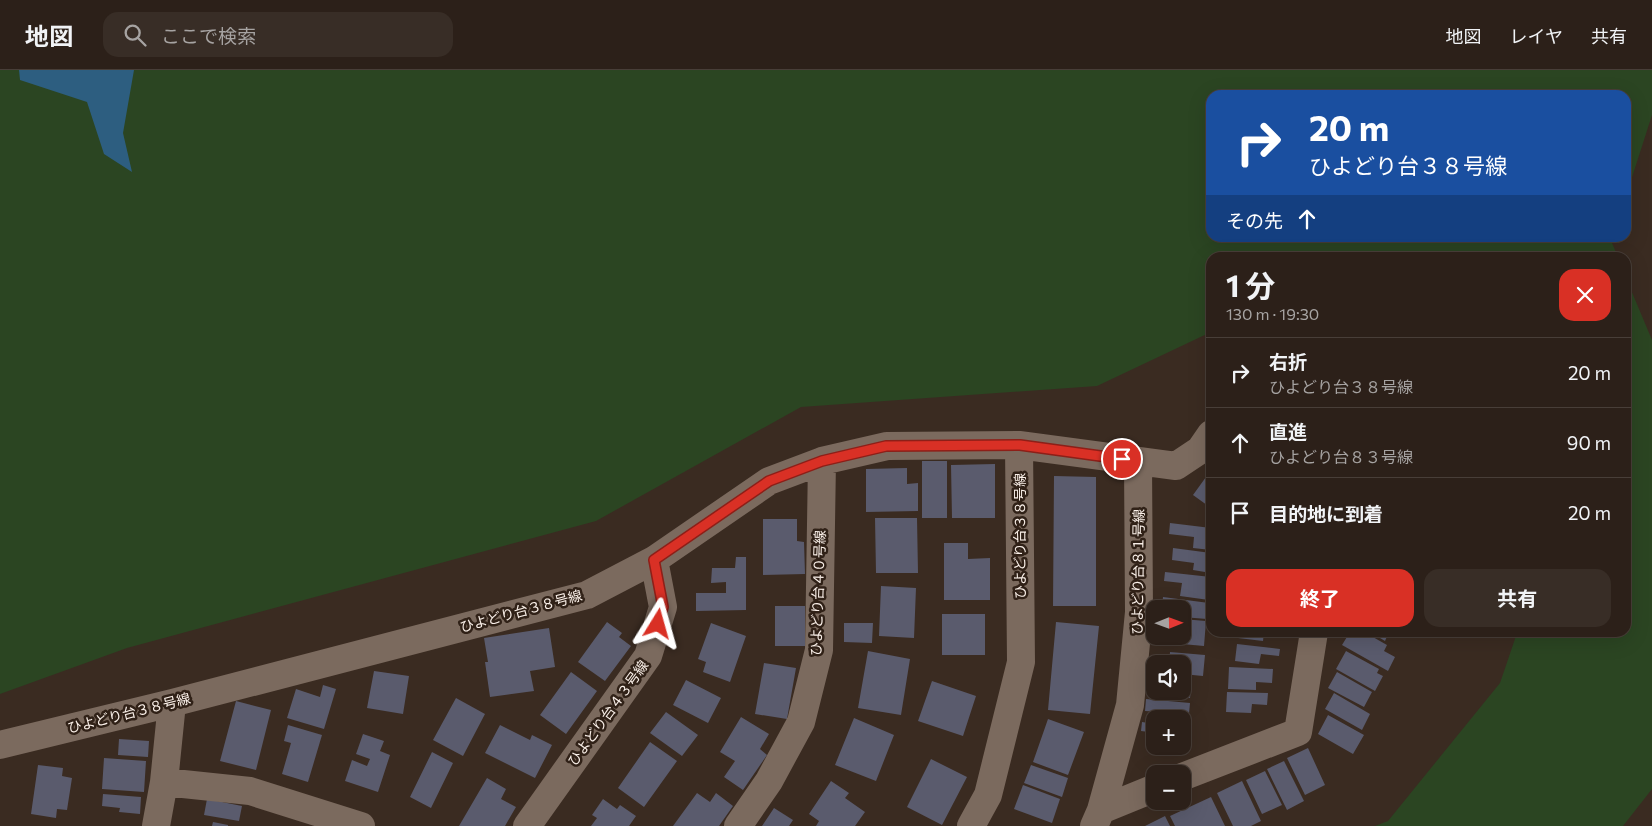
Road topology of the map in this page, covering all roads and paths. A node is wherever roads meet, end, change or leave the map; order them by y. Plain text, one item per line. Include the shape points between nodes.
1 (1206, 441) edge
2 (1020, 445) junction
3 (822, 461) junction
4 (1138, 462) junction
5 (654, 560) junction
6 (1313, 637) edge
7 (172, 703) junction
8 (0, 745) edge
9 (1191, 774) edge
10 (164, 782) junction
11 (1146, 793) edge
12 (1098, 818) edge
13 (156, 826) edge
14 (361, 826) edge
15 (527, 826) edge
16 (738, 826) edge
17 (971, 826) edge

1 - 4 street via 1200,450 1176,466
2 - 3 street, ひよどり台３８号線 via 886,446
2 - 4 street
2 - 17 street, ひよどり台３８号線 via 1021,662 988,795
3 - 5 street, ひよどり台３８号線 via 769,481
3 - 16 street, ひよどり台４０号線 via 819,650 802,722 769,781
4 - 12 street, ひよどり台８１号線 via 1139,612 1130,705
5 - 7 street, ひよどり台３８号線 via 587,595
5 - 15 street, ひよどり台４３号線 via 663,607 648,656
6 - 9 street via 1298,732
7 - 8 street, ひよどり台３８号線
7 - 10 street
10 - 13 street
10 - 14 street via 250,791
11 - 12 street

